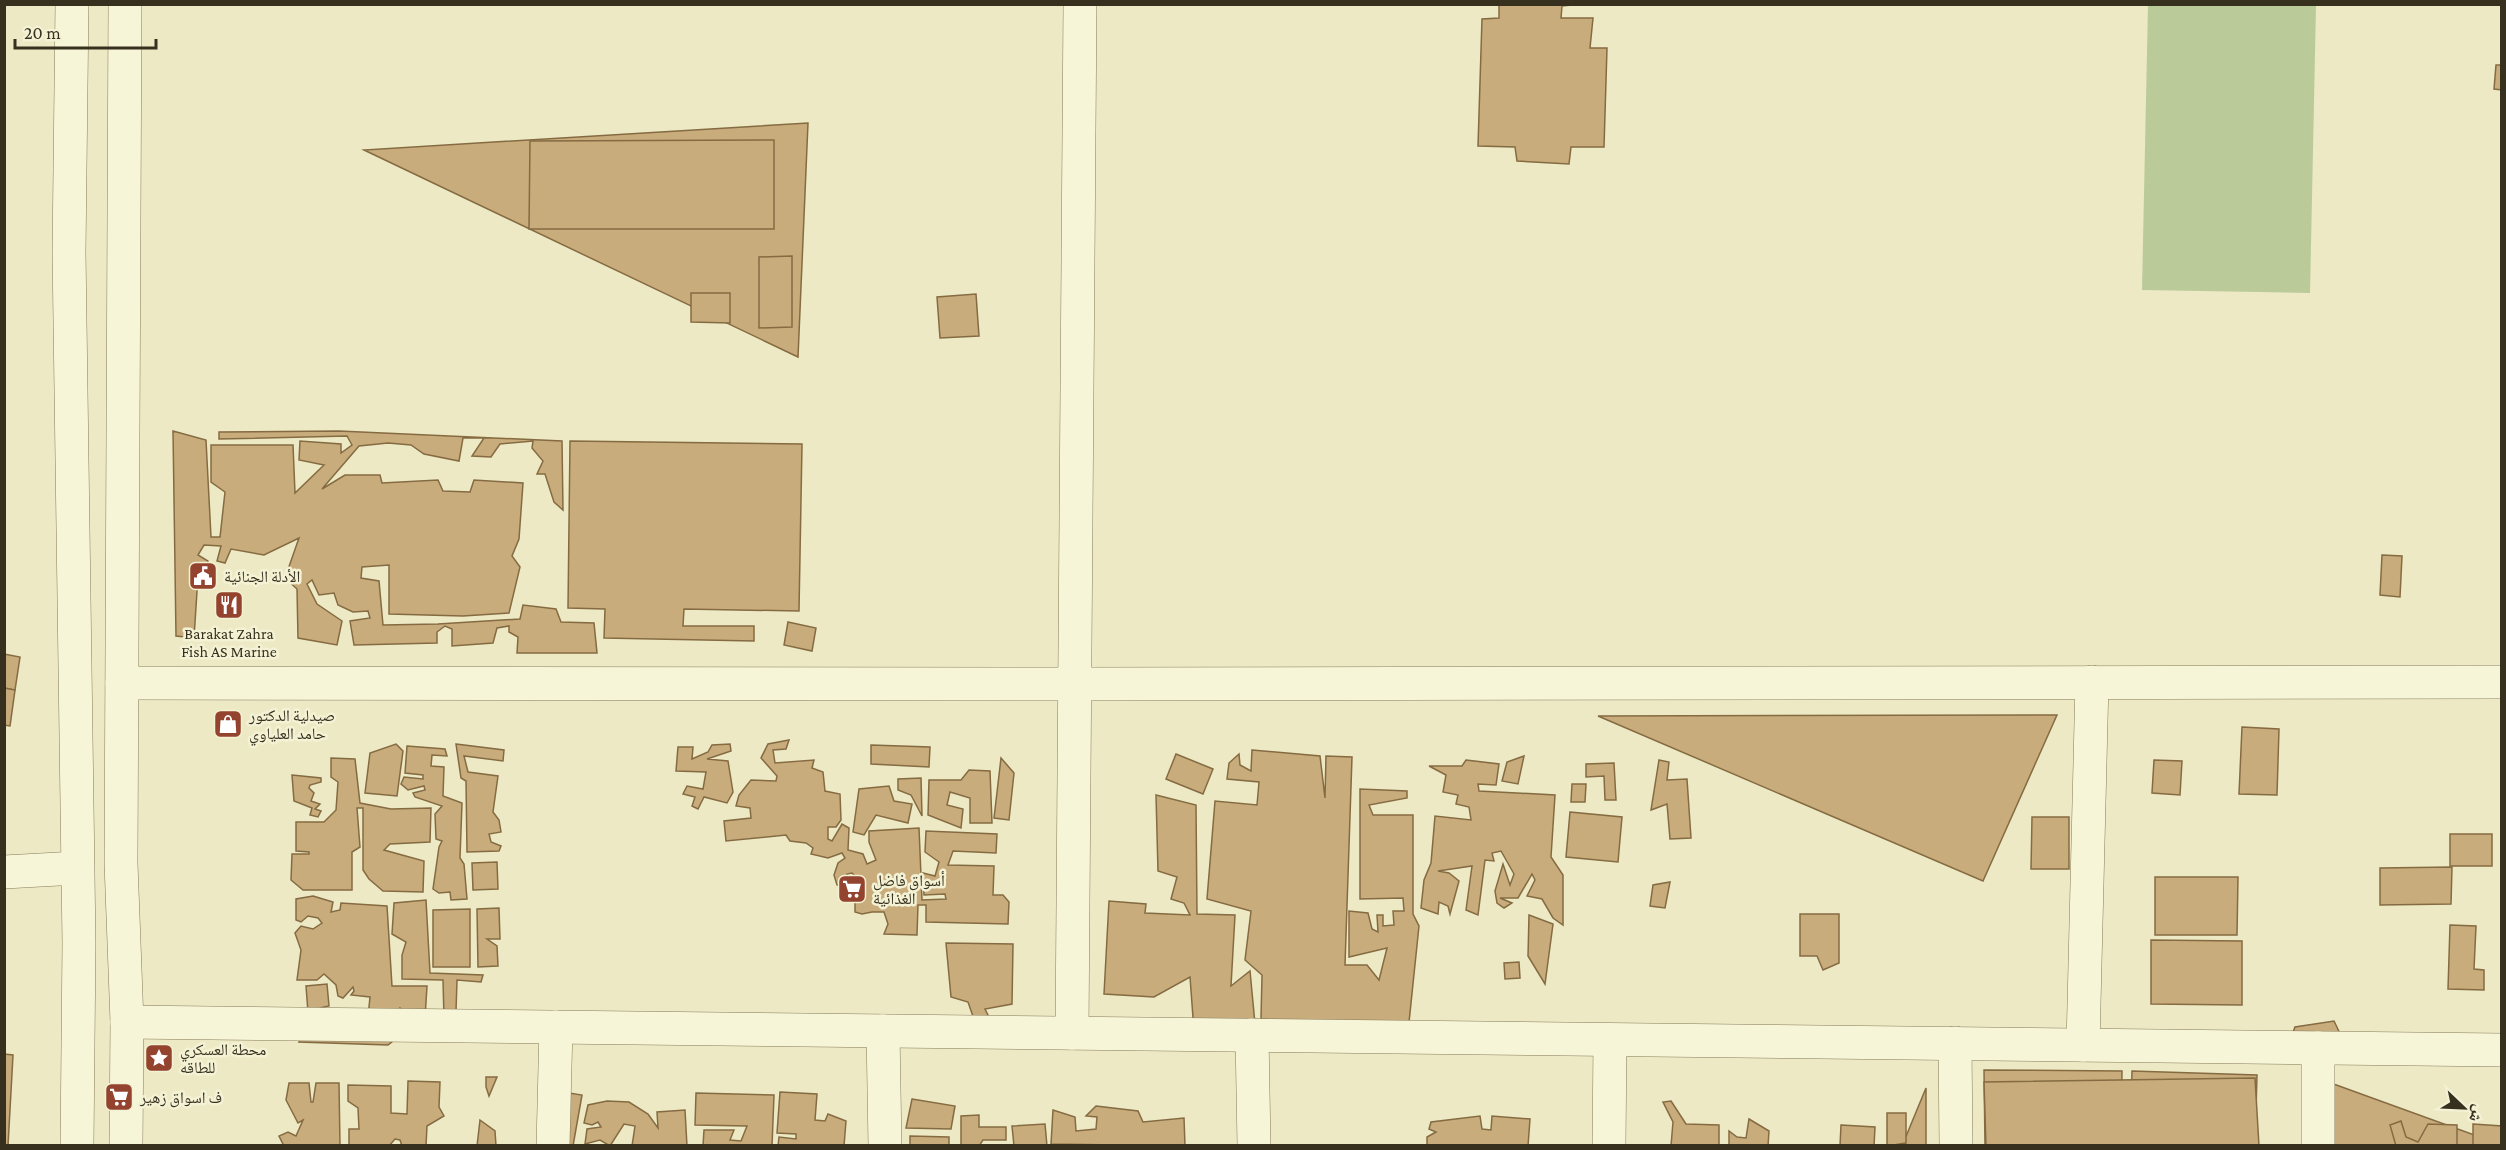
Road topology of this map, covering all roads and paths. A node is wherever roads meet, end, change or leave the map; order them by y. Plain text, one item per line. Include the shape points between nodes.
1 (72, 4) edge
2 (125, 4) edge
3 (1080, 4) edge
4 (2092, 682) junction
5 (2502, 682) edge
6 (122, 683) junction
7 (1075, 684) junction
8 (77, 868) junction
9 (4, 872) edge
10 (127, 1022) junction
11 (556, 1027) junction
12 (883, 1031) junction
13 (1072, 1033) junction
14 (1252, 1035) junction
15 (1610, 1040) junction
16 (1955, 1044) junction
17 (2083, 1045) junction
18 (2318, 1048) junction
19 (2502, 1050) edge
20 (77, 1146) edge
21 (126, 1146) edge
22 (553, 1146) edge
23 (885, 1146) edge
24 (1254, 1146) edge
25 (1609, 1146) edge
26 (1956, 1146) edge
27 (2318, 1146) edge

1 - 8 street via 69,252
2 - 6 street
3 - 7 street
4 - 5 street
4 - 7 street
4 - 17 street
6 - 7 street
6 - 10 street via 121,862
7 - 13 street
8 - 9 street
8 - 20 street
10 - 11 street
10 - 21 street
11 - 12 street
11 - 22 street
12 - 13 street
12 - 23 street
13 - 14 street
14 - 15 street
14 - 24 street
15 - 16 street
15 - 25 street
16 - 17 street
16 - 26 street
17 - 18 street
18 - 19 street
18 - 27 street

